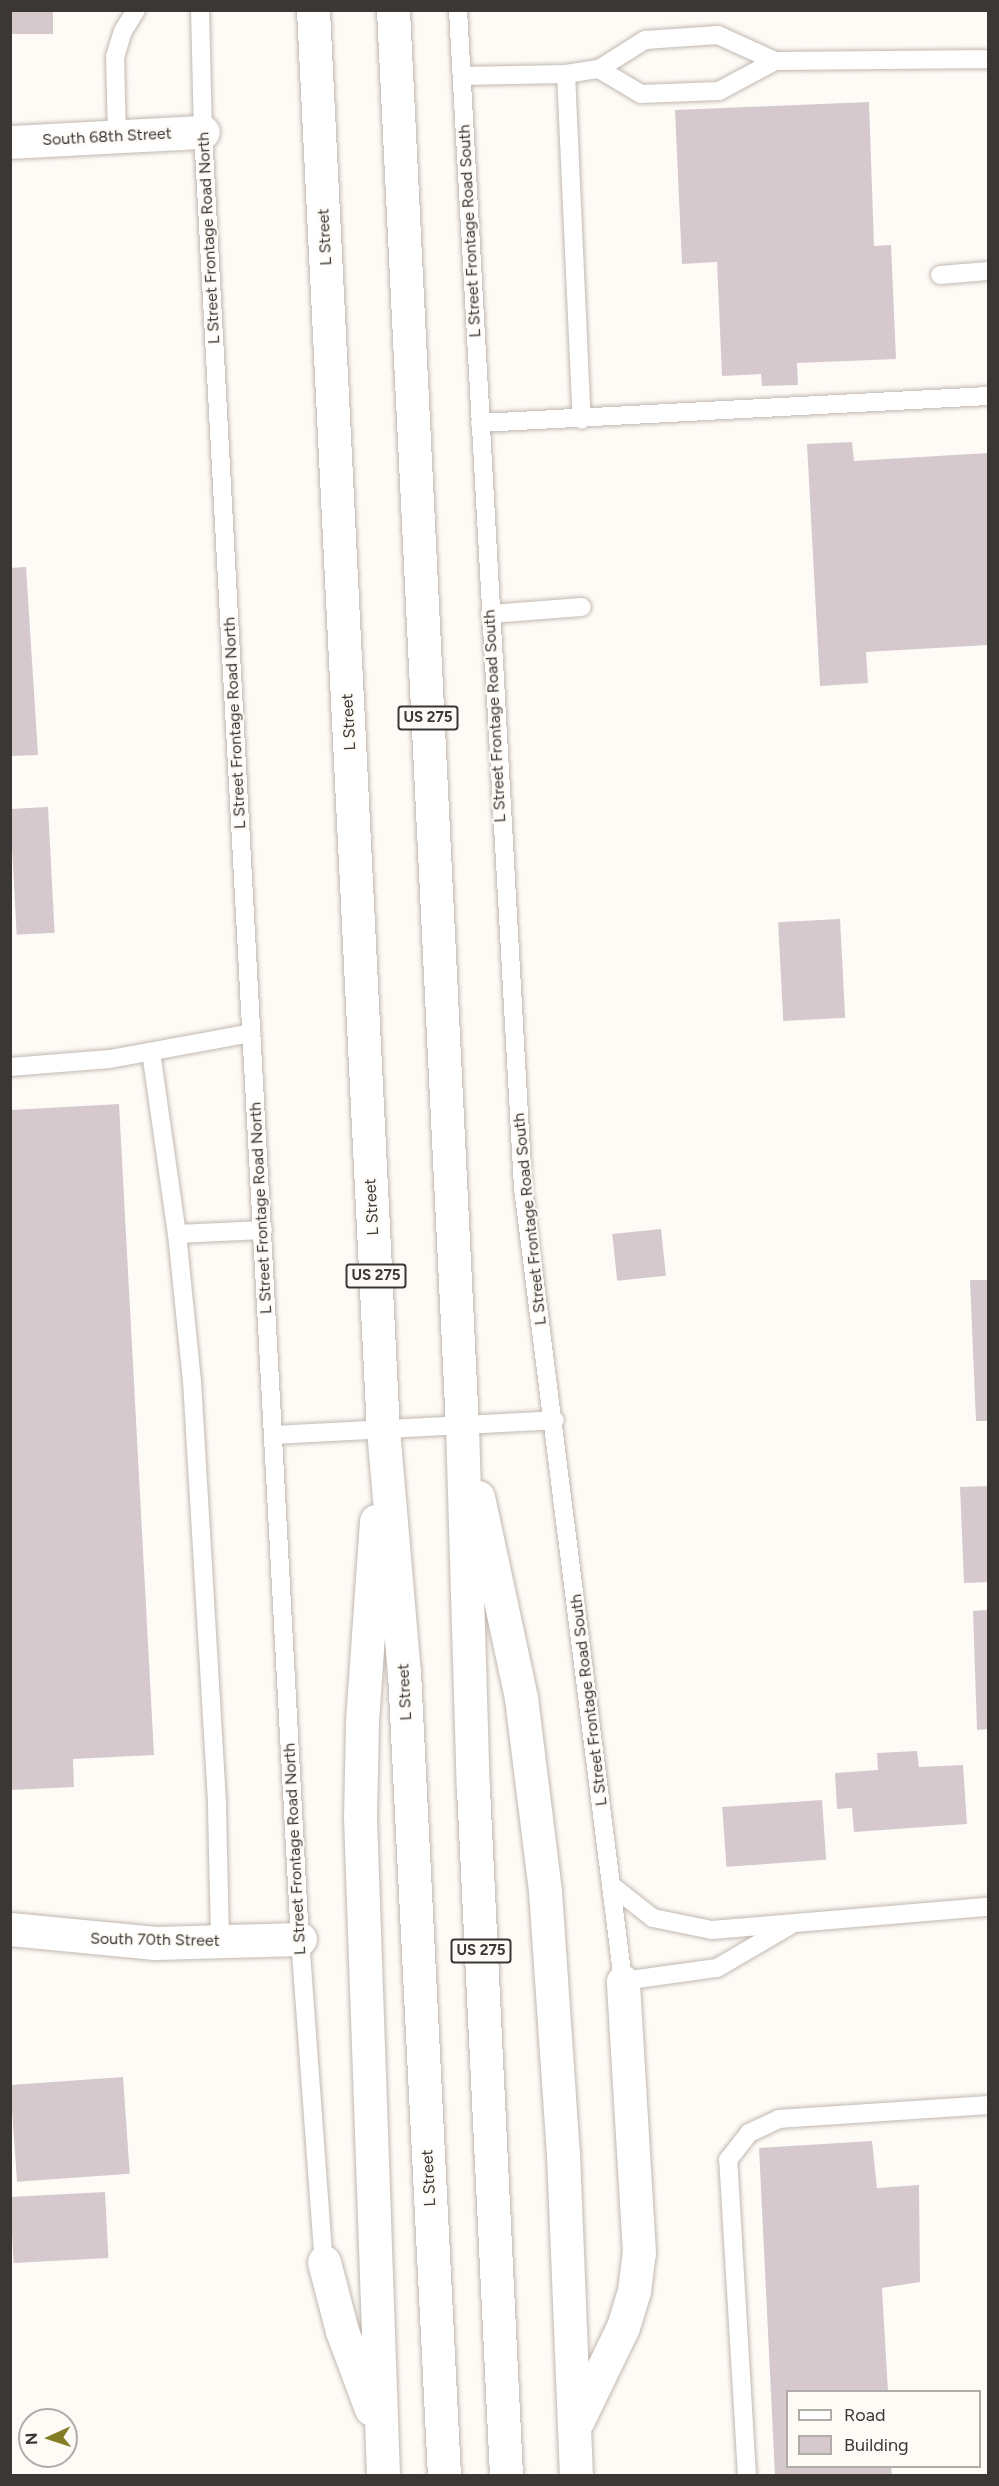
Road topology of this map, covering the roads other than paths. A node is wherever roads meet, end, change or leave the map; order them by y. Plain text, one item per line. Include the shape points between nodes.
1 (136, 10) edge
2 (200, 10) edge
3 (313, 10) edge
4 (393, 10) edge
5 (458, 10) edge
6 (988, 59) edge
7 (775, 61) junction
8 (598, 69) junction
9 (566, 74) junction
10 (462, 76) junction
11 (203, 132) junction
12 (117, 136) junction
13 (10, 142) edge
14 (988, 271) edge
15 (940, 275) dead end
16 (988, 396) edge
17 (582, 420) junction
18 (480, 423) junction
19 (582, 607) dead end
20 (490, 614) junction
21 (252, 1033) junction
22 (151, 1052) junction
23 (10, 1067) edge
24 (262, 1230) junction
25 (177, 1234) junction
26 (555, 1420) junction
27 (462, 1425) junction
28 (383, 1429) junction
29 (273, 1435) junction
30 (611, 1886) junction
31 (988, 1907) edge
32 (789, 1926) junction
33 (10, 1929) edge
34 (300, 1939) junction
35 (220, 1941) junction
36 (623, 1981) junction
37 (988, 2105) edge
38 (324, 2262) joint
39 (574, 2430) junction
40 (381, 2436) junction
41 (383, 2475) edge
42 (444, 2475) edge
43 (506, 2475) edge
44 (576, 2475) edge
45 (747, 2475) edge

1 - 12 lane via 123,31 115,57
2 - 11 lane, L Street Frontage Road North
3 - 28 main road, L Street / US 275
4 - 27 main road, US 275
5 - 10 lane, L Street Frontage Road South
6 - 7 lane
7 - 8 lane via 718,35 645,40
7 - 8 lane via 720,91 641,94
8 - 9 lane
9 - 10 lane
9 - 17 lane
10 - 18 lane, L Street Frontage Road South
11 - 12 main road, South 68th Street
11 - 21 lane, L Street Frontage Road North
12 - 13 main road, South 68th Street
14 - 15 lane
16 - 17 lane
17 - 18 lane
18 - 20 lane, L Street Frontage Road South
19 - 20 lane
20 - 26 lane, L Street Frontage Road South via 520,1153
21 - 22 lane
21 - 24 lane, L Street Frontage Road North
22 - 23 lane
22 - 25 lane
24 - 25 lane
24 - 29 lane, L Street Frontage Road North
25 - 35 lane via 192,1392 217,1807
26 - 27 lane
26 - 30 lane, L Street Frontage Road South
27 - 28 lane
27 - 39 main road via 521,1698 545,1890 562,2141
27 - 43 main road, US 275 via 473,1788
28 - 29 lane
28 - 40 main road via 362,1723 360,1816
28 - 42 main road, L Street / US 275 via 404,1672
29 - 34 lane, L Street Frontage Road North
30 - 32 lane via 652,1918 670,1924 712,1930
30 - 36 lane, L Street Frontage Road South
31 - 32 lane
32 - 36 lane via 717,1968
33 - 35 main road, South 70th Street via 96,1940
34 - 35 main road, South 70th Street
34 - 38 lane, L Street Frontage Road North
36 - 39 main road via 639,2253 623,2327
37 - 45 lane via 779,2119 749,2133 728,2160
38 - 40 main road via 342,2331
39 - 44 main road
40 - 41 main road

